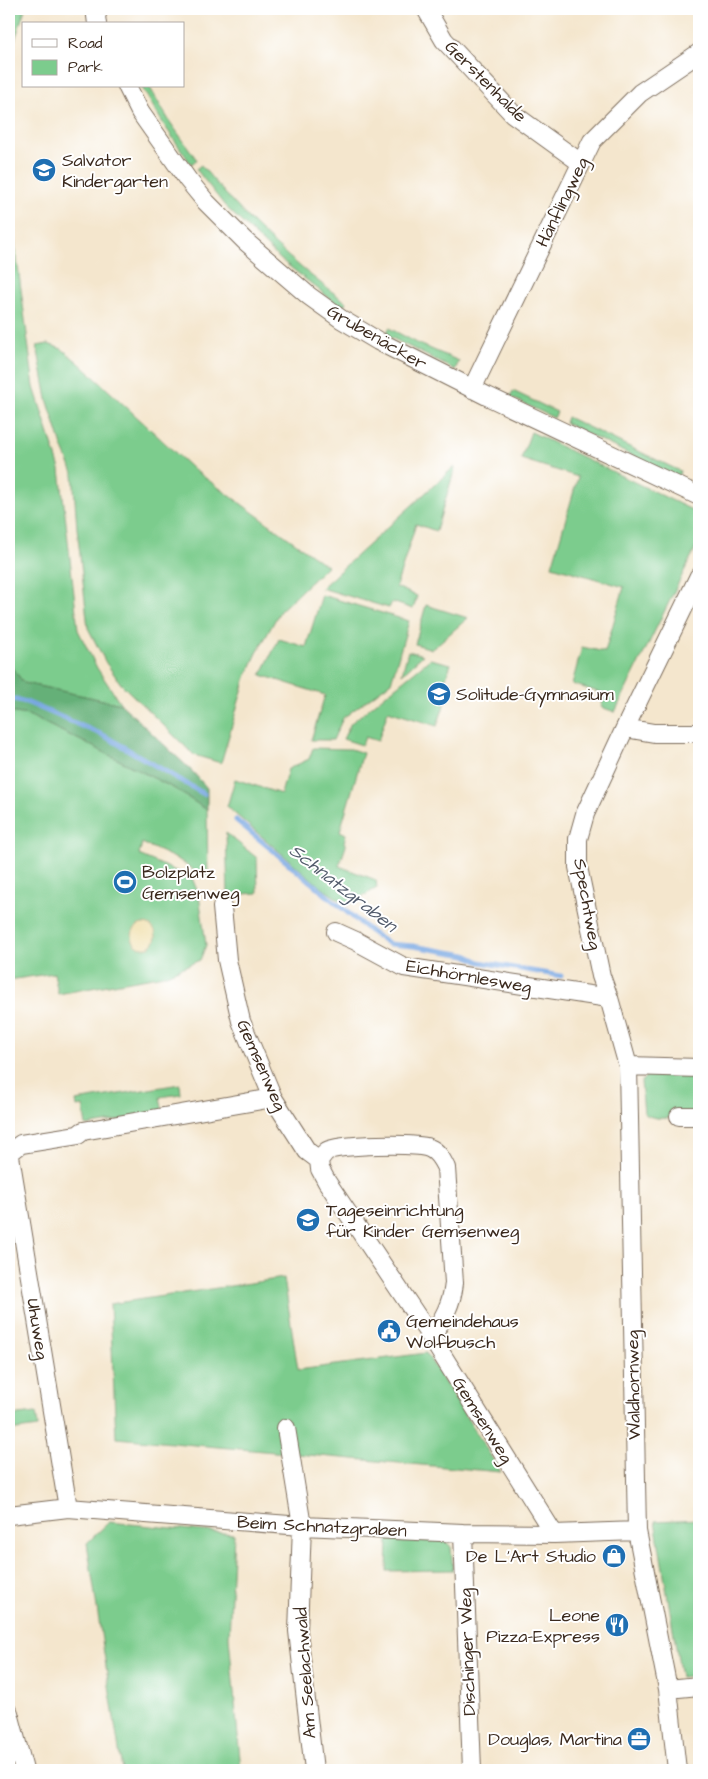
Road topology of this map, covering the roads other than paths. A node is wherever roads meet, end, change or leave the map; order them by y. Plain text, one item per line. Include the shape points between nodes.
1 (99, 9) edge
2 (426, 9) edge
3 (97, 22) edge
4 (699, 53) edge
5 (128, 88) edge
6 (581, 163) junction
7 (472, 389) junction
8 (699, 496) edge
9 (699, 576) edge
10 (625, 728) junction
11 (699, 734) edge
12 (222, 907) dead end
13 (336, 932) dead end
14 (609, 998) junction
15 (628, 1066) junction
16 (699, 1068) edge
17 (274, 1098) junction
18 (679, 1116) dead end
19 (699, 1116) edge
20 (9, 1152) edge
21 (319, 1160) junction
22 (431, 1337) junction
23 (286, 1428) dead end
24 (68, 1508) junction
25 (9, 1515) edge
26 (302, 1526) junction
27 (637, 1531) junction
28 (463, 1534) junction
29 (554, 1534) junction
30 (699, 1686) edge
31 (668, 1689) junction
32 (9, 1713) edge
33 (24, 1770) edge
34 (314, 1770) edge
35 (472, 1770) edge
36 (677, 1770) edge

1 - 3 street
2 - 6 street, Gerstenhalde via 444,40 513,114
4 - 6 street, Hänflingweg via 640,93 592,141
5 - 7 street, Grubenäcker via 140,112 206,202 282,274 370,336
6 - 7 street, Hänflingweg
7 - 8 street, Grubenäcker
9 - 10 street, Spechtweg
10 - 11 street via 654,733
10 - 14 street, Spechtweg via 585,814 578,839 578,867 601,976
12 - 17 street, Gemsenweg via 227,960 241,1021
13 - 14 street, Eichhörnlesweg via 404,967
14 - 15 street, Waldhornweg
15 - 16 street
15 - 27 street, Waldhornweg
17 - 20 street via 83,1131 78,1135 21,1144
17 - 21 street, Gemsenweg via 307,1152
18 - 19 street
20 - 24 street, Uhuweg
21 - 22 street, Gemsenweg via 327,1182
21 - 22 street via 326,1152 342,1147 417,1145 430,1148 440,1156 446,1168 454,1282 445,1317
22 - 29 street, Gemsenweg
23 - 26 street, Am Seelachwald
24 - 25 street, Beim Schnatzgraben
24 - 26 street, Beim Schnatzgraben
26 - 28 street, Beim Schnatzgraben
26 - 34 street, Am Seelachwald via 298,1631
27 - 29 street, Beim Schnatzgraben
27 - 31 street, Waldhornweg
28 - 29 street, Beim Schnatzgraben
28 - 35 street, Dischinger Weg
30 - 31 street
31 - 36 street, Waldhornweg
32 - 33 street

